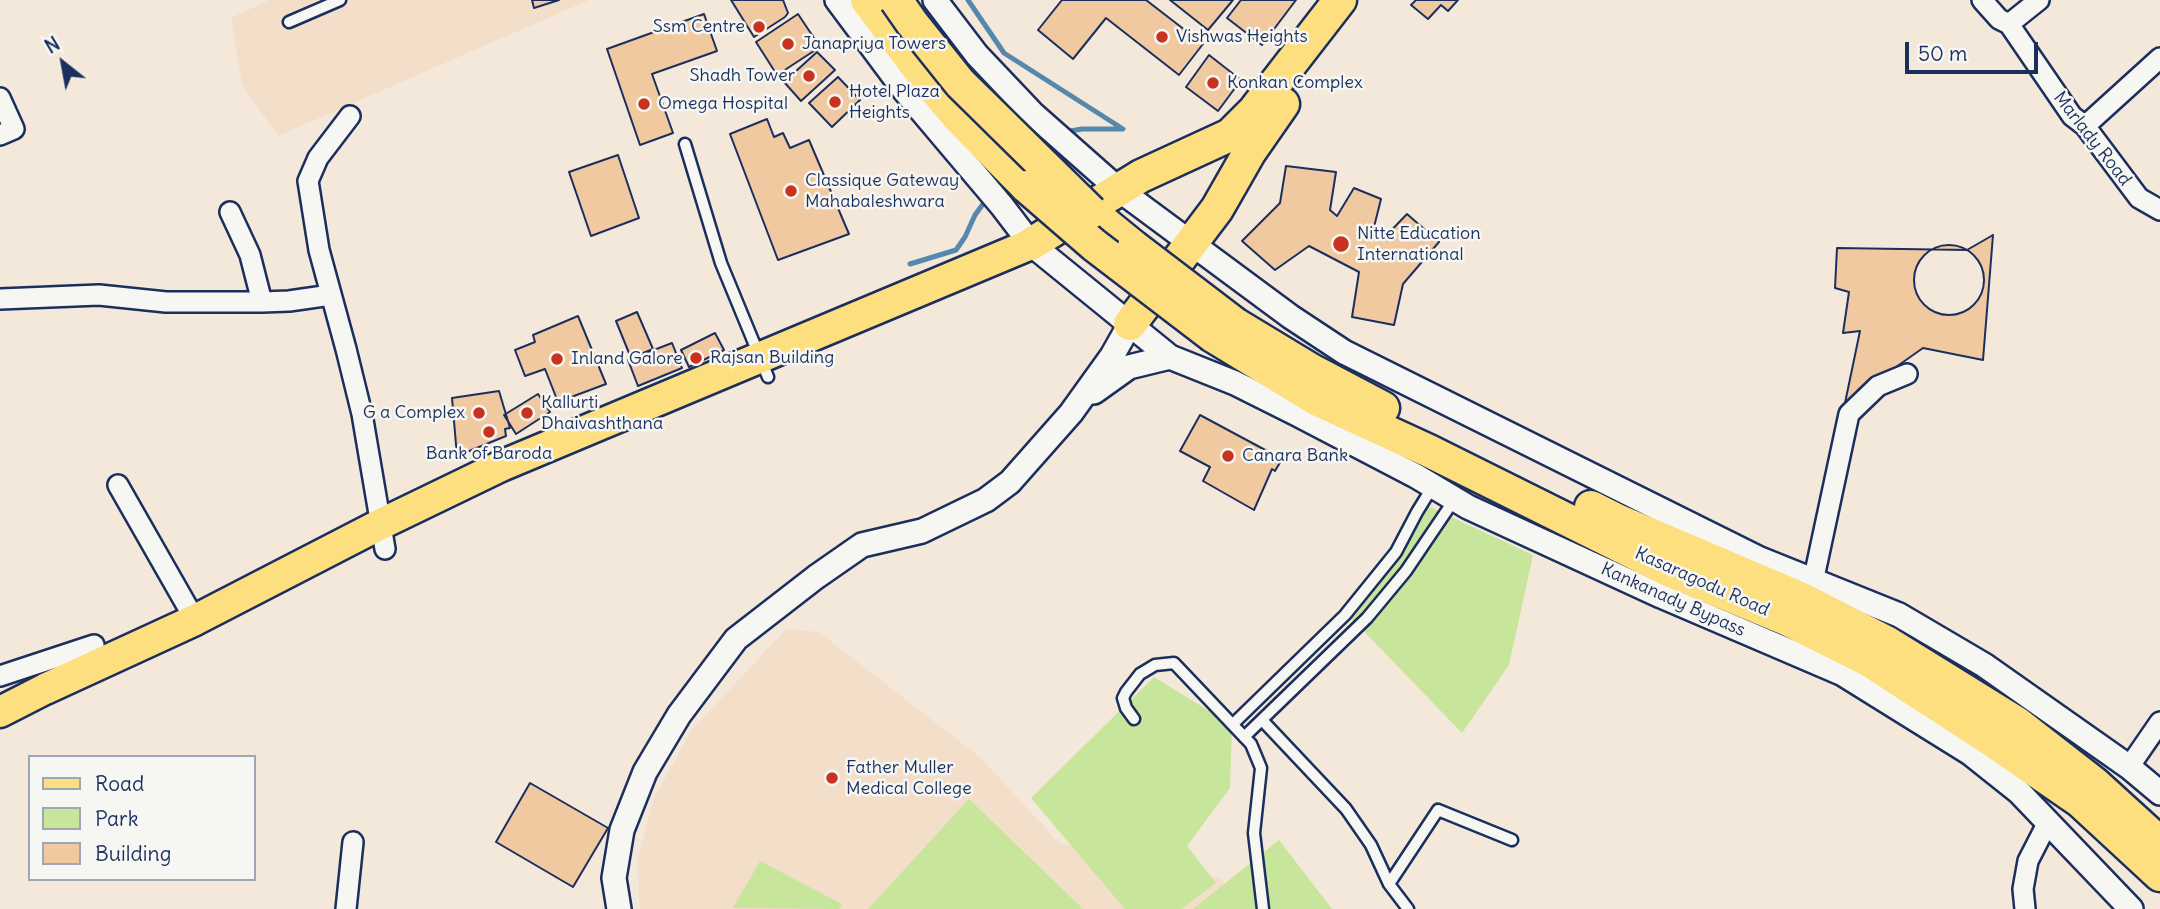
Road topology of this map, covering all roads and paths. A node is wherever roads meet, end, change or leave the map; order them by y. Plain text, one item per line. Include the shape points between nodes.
1 (341, 0) edge
2 (837, 0) edge
3 (867, 0) edge
4 (897, 0) edge
5 (934, 0) edge
6 (1340, 0) edge
7 (1363, 0) edge
8 (1982, 0) edge
9 (2039, 0) edge
10 (289, 22) dead end
11 (2009, 24) junction
12 (2160, 58) edge
13 (0, 98) edge
14 (350, 116) dead end
15 (2085, 126) junction
16 (0, 135) edge
17 (685, 144) dead end
18 (1118, 189) junction
19 (2160, 209) edge
20 (230, 212) dead end
21 (1190, 242) junction
22 (1031, 244) junction
23 (331, 295) junction
24 (0, 299) edge
25 (262, 302) junction
26 (1130, 324) junction
27 (1224, 330) junction
28 (1170, 358) junction
29 (764, 367) junction
30 (1907, 374) dead end
31 (1071, 413) junction
32 (118, 485) dead end
33 (1433, 486) junction
34 (1455, 499) junction
35 (383, 537) junction
36 (1813, 582) junction
37 (195, 620) junction
38 (94, 645) dead end
39 (0, 676) edge
40 (0, 712) edge
41 (1134, 719) dead end
42 (1262, 720) junction
43 (2160, 722) edge
44 (1233, 724) junction
45 (1244, 737) junction
46 (2129, 767) junction
47 (2160, 793) edge
48 (2048, 822) junction
49 (1512, 840) dead end
50 (353, 842) dead end
51 (2160, 843) edge
52 (2160, 875) edge
53 (1390, 884) junction
54 (346, 909) edge
55 (619, 909) edge
56 (1263, 909) edge
57 (1408, 909) edge
58 (2025, 909) edge
59 (2131, 909) edge

1 - 10 lane
2 - 22 street via 904,90
3 - 27 highway, bridge via 959,118 1027,187 1094,246
4 - 27 highway, bridge via 960,83 1091,212
5 - 18 street via 977,55 1032,113
6 - 18 highway via 1230,135
7 - 21 highway via 1269,122 1217,209
8 - 11 street, Marlady Road
9 - 11 street
11 - 15 street, Marlady Road via 2072,116
12 - 15 street
13 - 16 street via 14,129
14 - 23 street via 318,158 308,181
15 - 19 street, Marlady Road via 2139,198
17 - 29 lane via 721,262
18 - 21 street
18 - 22 highway
20 - 25 street via 250,255
21 - 26 highway
21 - 36 street via 1344,352
22 - 26 street
22 - 29 main road
23 - 25 street
23 - 35 street via 362,414
24 - 25 street via 99,295 166,302
26 - 28 street
26 - 31 street
27 - 51 highway, Kasaragodu Road via 1619,521 1802,599 1888,643 2017,723 2094,783
27 - 52 highway, Kasaragodu Road via 1318,400 1668,570 1786,619 1870,661 2080,801
28 - 31 street via 1129,367
28 - 33 street, Kankanady Bypass via 1260,395
29 - 35 main road via 501,466
30 - 36 street via 1878,386 1849,414
31 - 55 street via 1010,482 986,500 922,531 862,545 736,639 679,715 645,772 622,830 614,878
32 - 37 street
33 - 34 street, Kankanady Bypass
33 - 44 lane via 1396,552 1345,615
34 - 42 lane via 1367,618
34 - 48 street, Kankanady Bypass via 1661,596 1843,674 1970,753
35 - 37 main road
36 - 46 street via 1899,615 1984,664
37 - 40 main road
38 - 39 street
41 - 44 lane via 1126,708 1126,692 1140,674 1155,665 1174,663
42 - 45 lane
42 - 53 lane via 1346,809
43 - 46 street
44 - 45 lane
45 - 56 lane via 1261,768 1254,833
46 - 47 street
48 - 58 street via 2028,861
48 - 59 street, Kankanady Bypass
49 - 53 lane via 1438,810
50 - 54 street
53 - 57 lane

